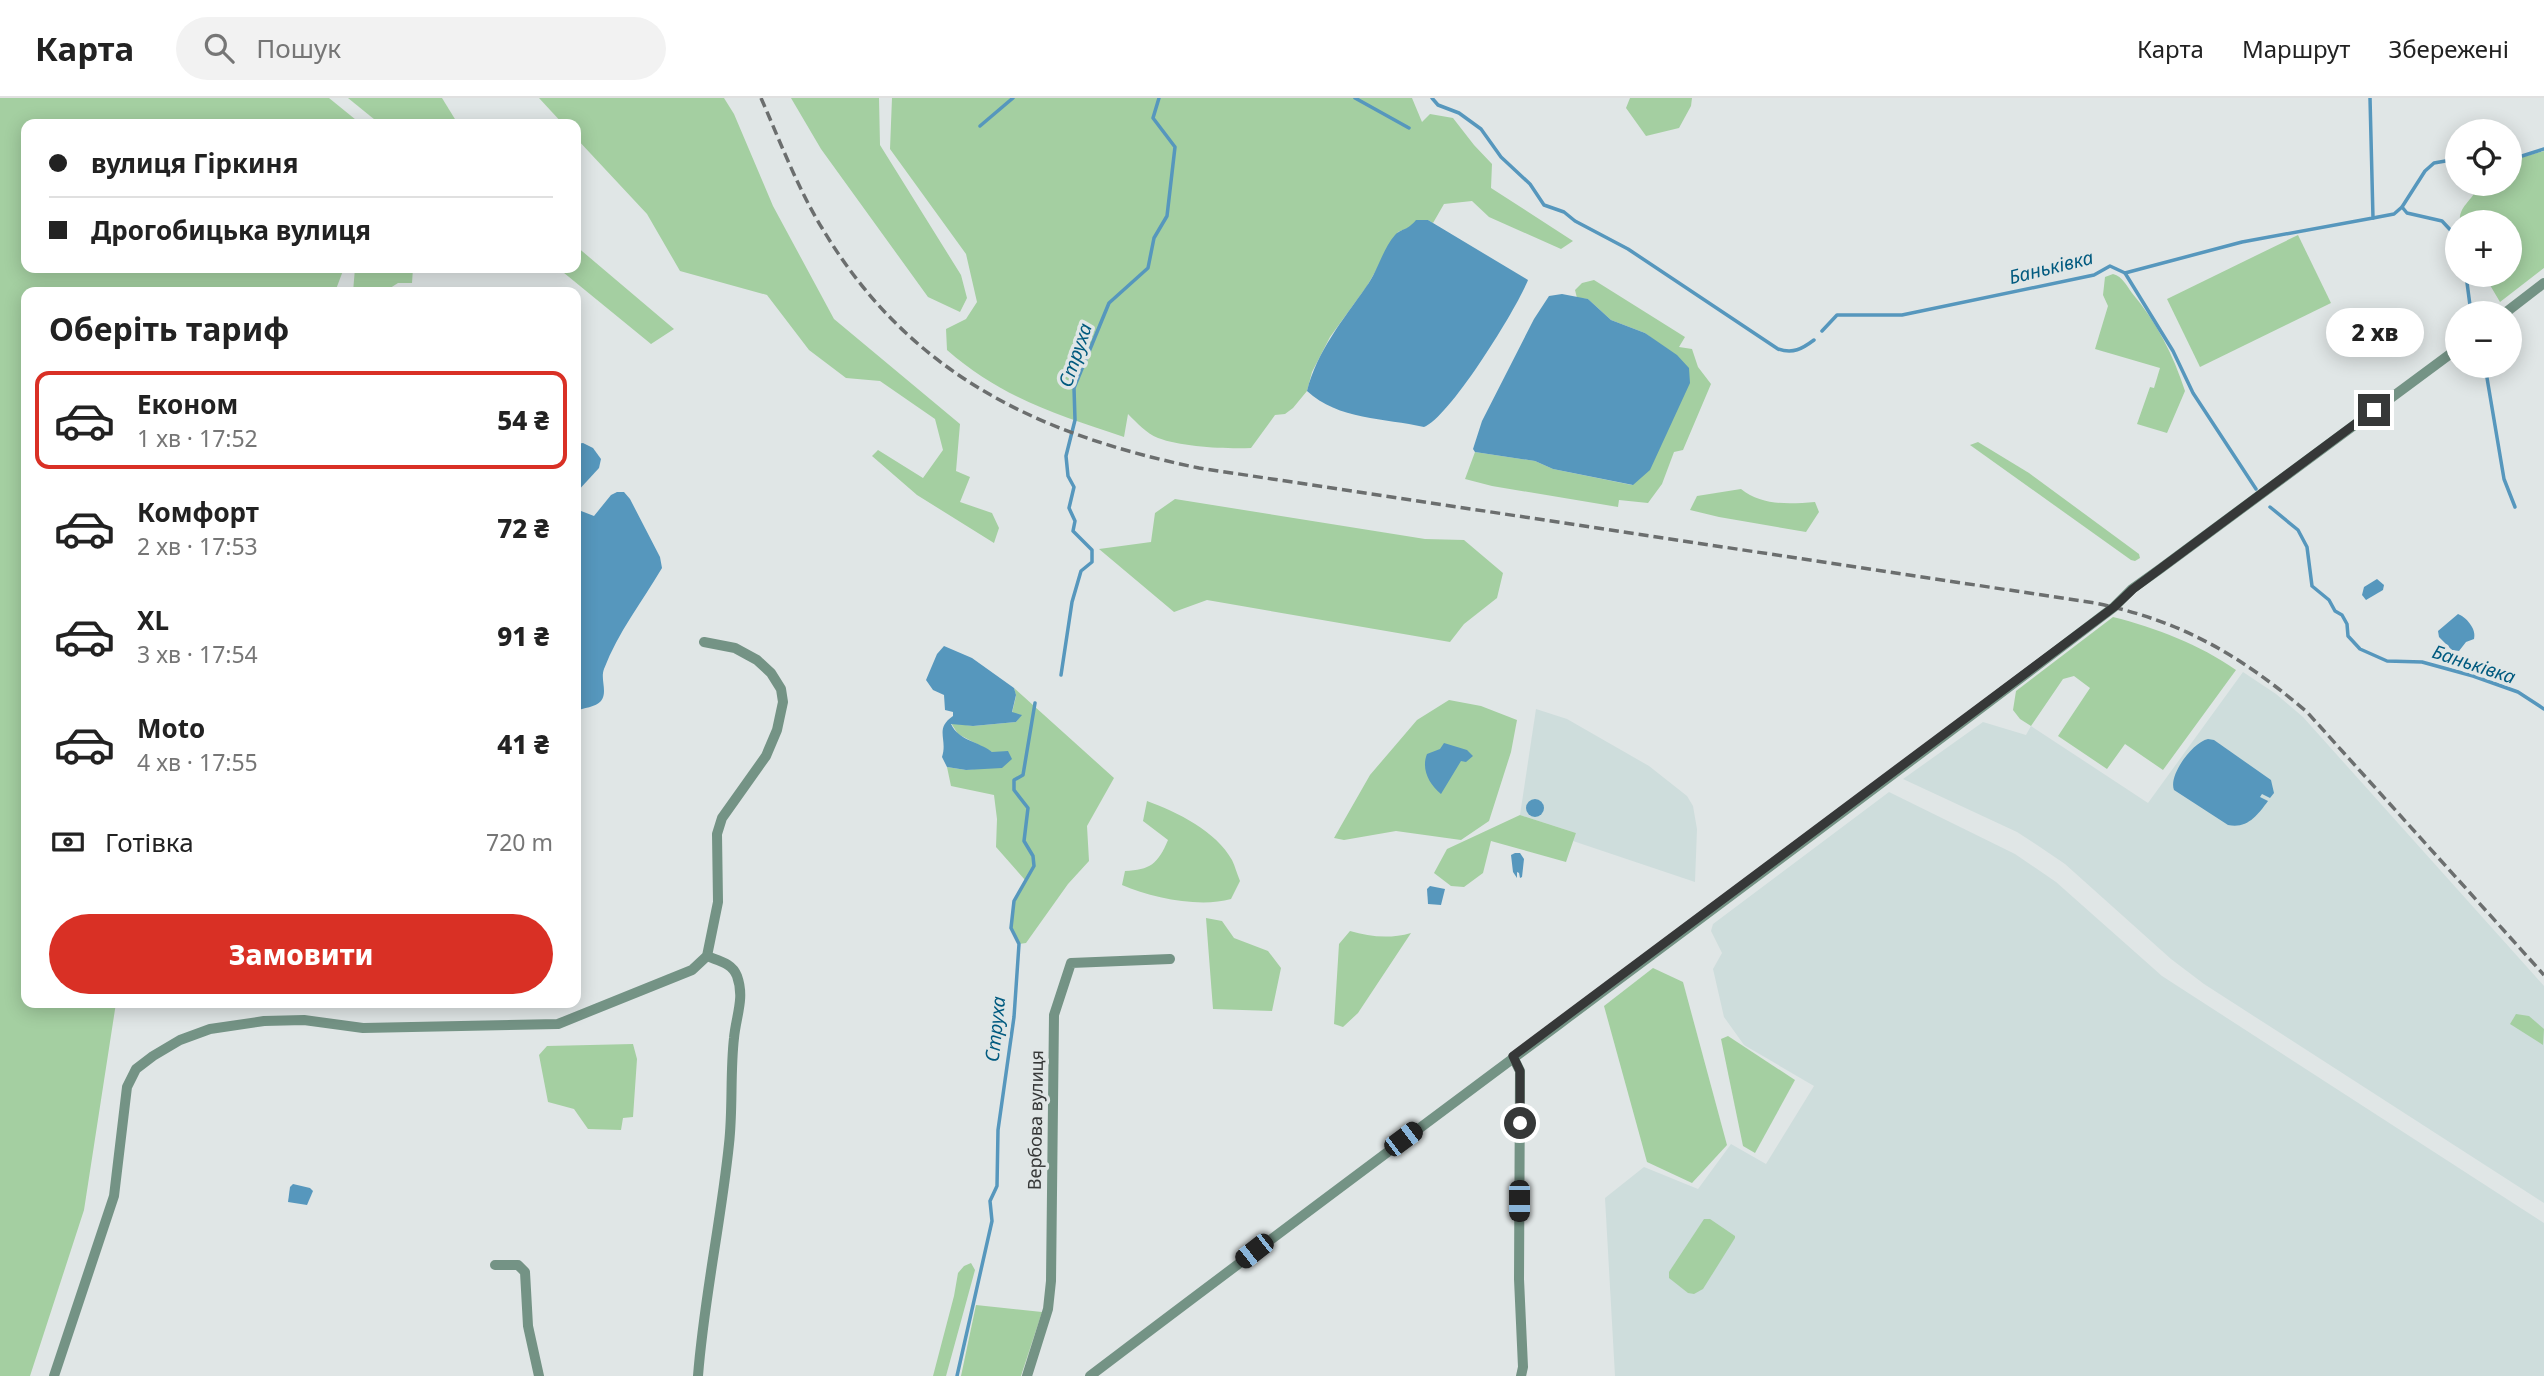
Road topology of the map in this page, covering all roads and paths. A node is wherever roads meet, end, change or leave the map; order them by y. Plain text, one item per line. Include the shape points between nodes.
1 (2544, 283) edge
2 (2521, 301) edge
3 (2445, 358) edge
4 (704, 642) dead end
5 (707, 956) junction
6 (1170, 959) dead end
7 (1513, 1056) junction
8 (495, 1265) dead end
9 (54, 1376) edge
10 (539, 1376) edge
11 (698, 1376) edge
12 (1027, 1376) edge
13 (1090, 1376) edge
14 (1521, 1376) edge

1 - 2 street
3 - 7 street
4 - 5 street via 735,648 757,660 781,689 783,702 766,756 722,818 717,834 718,902
5 - 9 street via 692,970 558,1024 363,1028 304,1020 264,1021 210,1029 153,1056 136,1069 127,1087 114,1196
5 - 11 street via 731,965 737,974 741,1009 734,1036 730,1141
6 - 12 street, Вербова вулиця via 1071,963 1054,1014 1051,1282 1048,1309
7 - 13 street
7 - 14 street via 1520,1071
8 - 10 street via 518,1265 525,1272 528,1326

